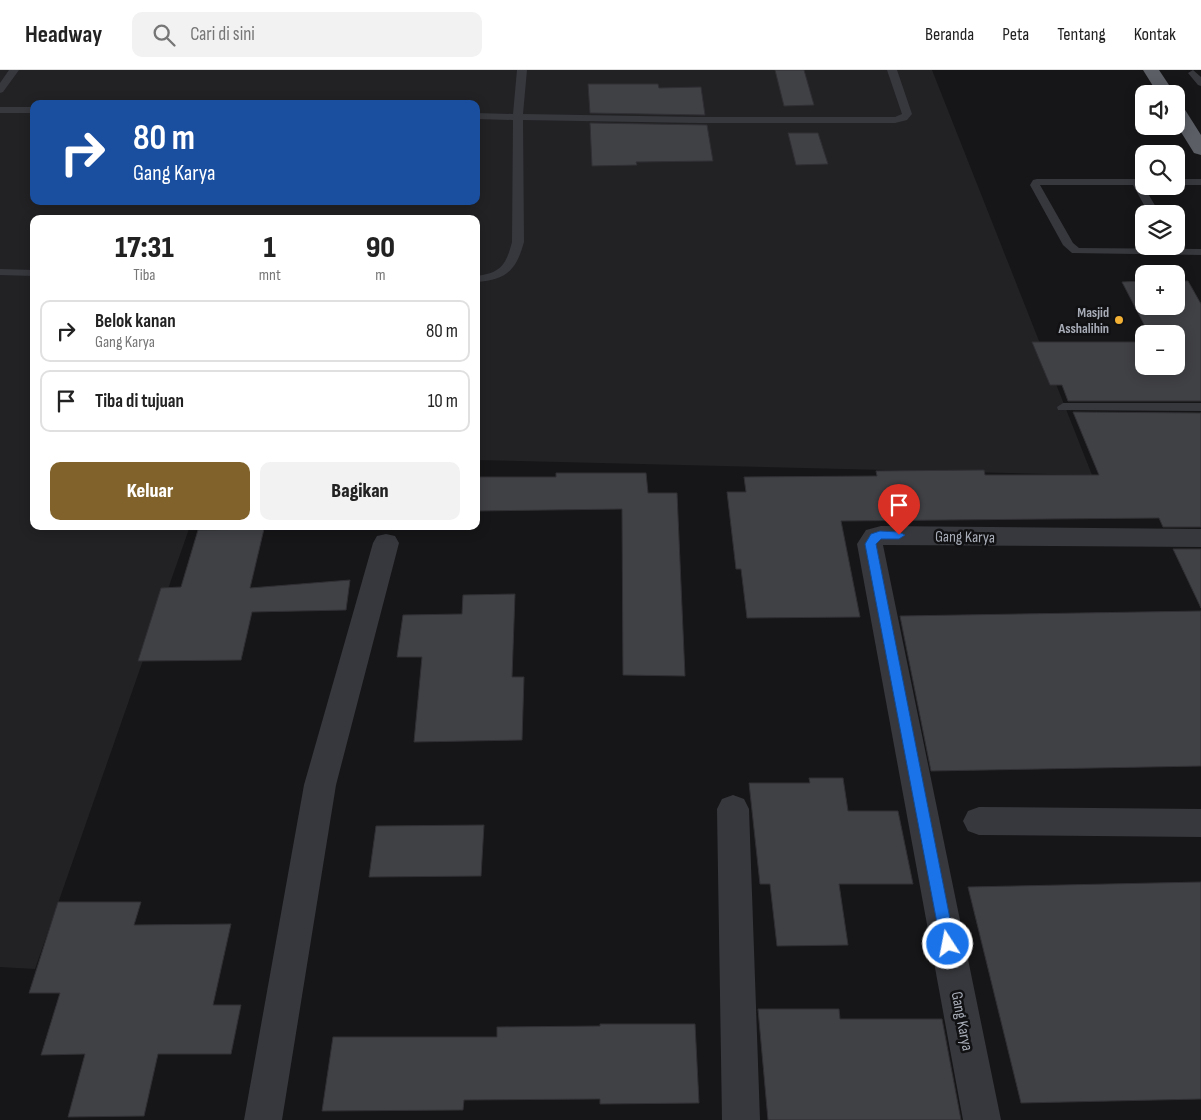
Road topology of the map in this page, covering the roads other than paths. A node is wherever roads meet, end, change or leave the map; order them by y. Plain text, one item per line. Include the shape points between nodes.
1 (14, 70) edge
2 (522, 70) edge
3 (892, 70) edge
4 (1151, 70) edge
5 (1193, 73) dead end
6 (1201, 83) edge
7 (1161, 85) edge
8 (0, 90) edge
9 (0, 110) edge
10 (30, 110) edge
11 (480, 116) edge
12 (518, 116) junction
13 (1185, 123) edge
14 (1201, 149) edge
15 (1135, 182) edge
16 (1185, 182) edge
17 (1201, 182) edge
18 (1135, 250) edge
19 (1185, 250) edge
20 (1201, 252) edge
21 (0, 272) edge
22 (30, 273) edge
23 (480, 278) edge
24 (1063, 407) dead end
25 (1201, 407) edge
26 (1201, 538) edge
27 (386, 543) dead end
28 (733, 809) dead end
29 (979, 821) dead end
30 (1201, 823) edge
31 (263, 1120) edge
32 (741, 1120) edge
33 (982, 1120) edge

1 - 8 lane
2 - 12 lane
3 - 12 lane via 907,114 895,120
4 - 7 highway
5 - 6 lane
9 - 10 lane
11 - 12 lane
12 - 23 lane via 518,242 514,260 504,272
13 - 14 highway
15 - 18 lane via 1037,182 1035,186 1069,245 1076,251
16 - 17 lane
19 - 20 lane
21 - 22 lane
24 - 25 lane
26 - 33 street, Gang Karya via 880,535 874,537 870,544
27 - 31 street via 320,785
28 - 32 street
29 - 30 street

